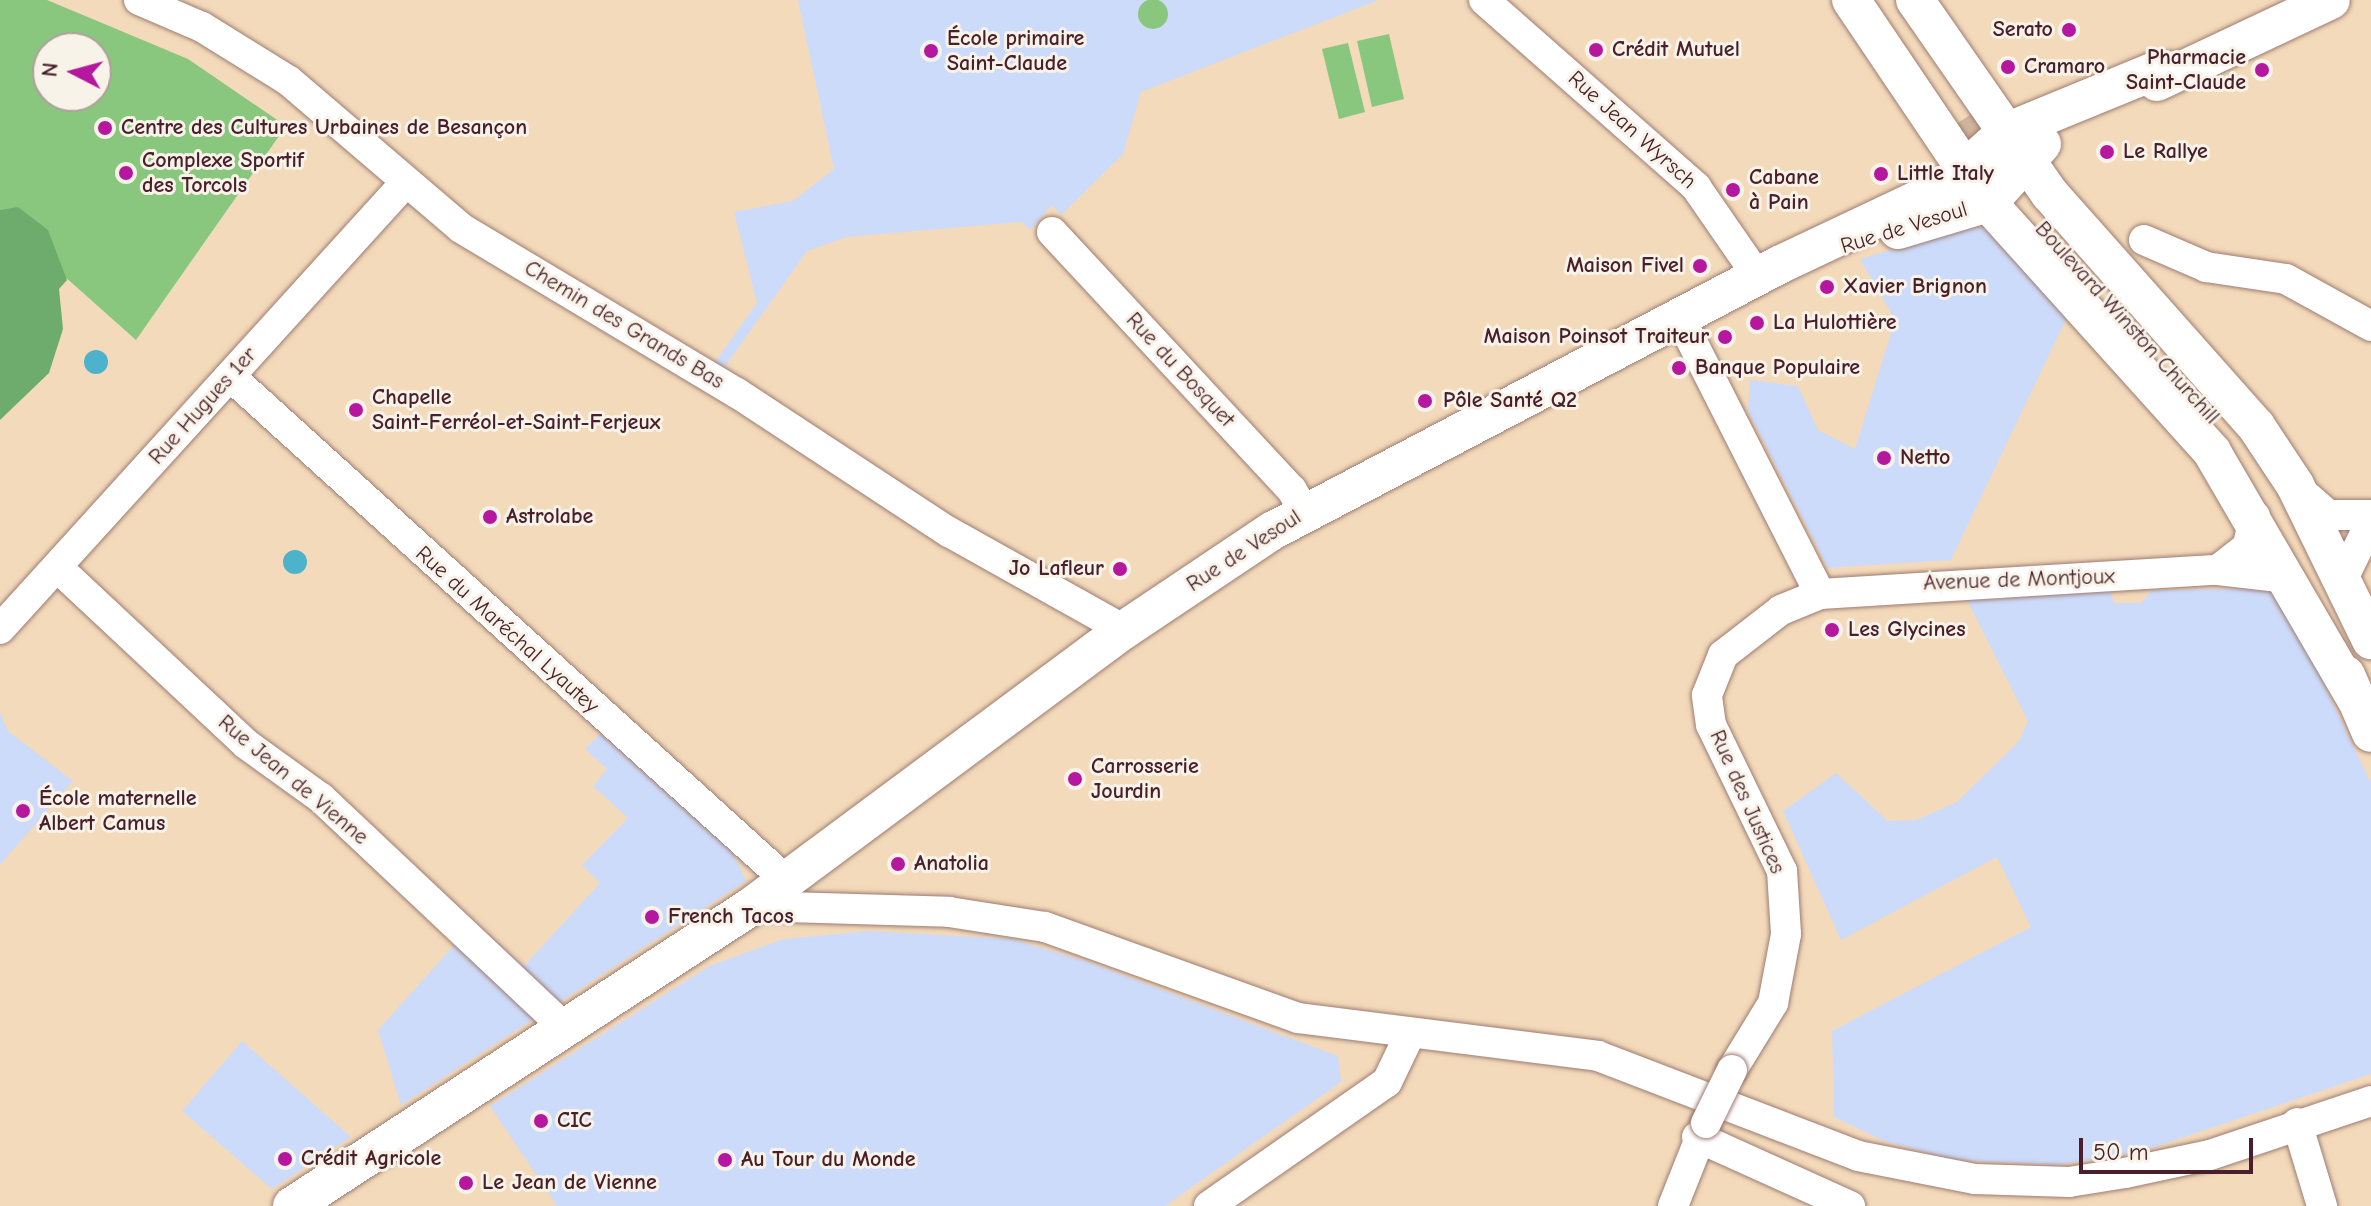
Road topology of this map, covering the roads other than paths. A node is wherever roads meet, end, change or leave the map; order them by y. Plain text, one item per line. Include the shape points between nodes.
1 (1851, 0) edge
2 (1887, 0) edge
3 (1915, 0) edge
4 (2331, 0) edge
5 (153, 2) edge
6 (1498, 4) edge
7 (1965, 118) tunnel mouth
8 (2025, 145) junction
9 (1963, 171) junction
10 (406, 182) junction
11 (1988, 203) junction
12 (2027, 212) tunnel mouth
13 (1052, 232) dead end
14 (2144, 240) dead end
15 (1768, 271) junction
16 (1681, 320) junction
17 (2371, 326) edge
18 (230, 376) junction
19 (2295, 485) junction
20 (1304, 512) junction
21 (2255, 516) junction
22 (2371, 518) edge
23 (57, 567) junction
24 (2293, 568) junction
25 (2218, 570) junction
26 (2343, 579) junction
27 (1820, 594) junction
28 (0, 629) edge
29 (1124, 630) junction
30 (2371, 640) edge
31 (2363, 693) edge
32 (2371, 733) edge
33 (796, 895) junction
34 (564, 1027) junction
35 (1409, 1036) junction
36 (2371, 1101) edge
37 (2297, 1123) junction
38 (1702, 1130) junction
39 (292, 1206) edge
40 (1209, 1206) edge
41 (1673, 1206) edge
42 (1850, 1206) edge
43 (2322, 1206) edge

1 - 9 main road
2 - 7 main road
3 - 8 main road
4 - 8 main road, Rue de Vesoul via 2179,70 2155,71
5 - 10 street, Chemin des Grands Bas via 289,81
6 - 15 street, Rue Jean Wyrsch via 1696,187
8 - 9 main road, Rue de Vesoul
8 - 11 main road, Rue de Vesoul
8 - 19 main road via 2181,334
9 - 11 main road
9 - 15 main road, Rue de Vesoul via 1946,186
10 - 18 street, Rue Hugues 1er
10 - 29 street, Chemin des Grands Bas via 461,228 737,393 949,532
11 - 15 main road, Rue de Vesoul
11 - 21 main road via 2139,363
12 - 24 main road, Boulevard Winston Churchill via 2224,430
13 - 20 street, Rue du Bosquet via 1292,490
14 - 17 street via 2206,267 2286,279
15 - 16 main road, Rue de Vesoul
16 - 20 main road, Rue de Vesoul
16 - 27 street
18 - 23 street, Rue Hugues 1er
18 - 33 street, Rue du Maréchal Lyautey
19 - 22 street via 2328,515
19 - 26 main road
20 - 29 main road, Rue de Vesoul
21 - 24 main road
21 - 25 street via 2247,547
22 - 26 street
23 - 28 street, Rue Hugues 1er
23 - 34 street, Rue Jean de Vienne via 246,744 321,798
24 - 25 street, Avenue de Montjoux
24 - 31 main road
25 - 27 street, Avenue de Montjoux
26 - 30 main road
27 - 38 street, Rue des Justices, bridge via 1743,636 1712,671 1707,695 1711,725 1782,871 1781,977
29 - 33 main road, Rue de Vesoul
31 - 32 main road
33 - 34 main road, Rue de Vesoul via 752,906
33 - 35 street via 1045,927 1298,1018
34 - 39 main road, Rue de Vesoul
35 - 37 street via 1598,1056 1858,1156 1975,1179 2069,1182 2125,1173 2210,1155
35 - 40 street via 1387,1082
36 - 37 street
37 - 43 street
38 - 41 street, Rue des Justices
38 - 42 street

